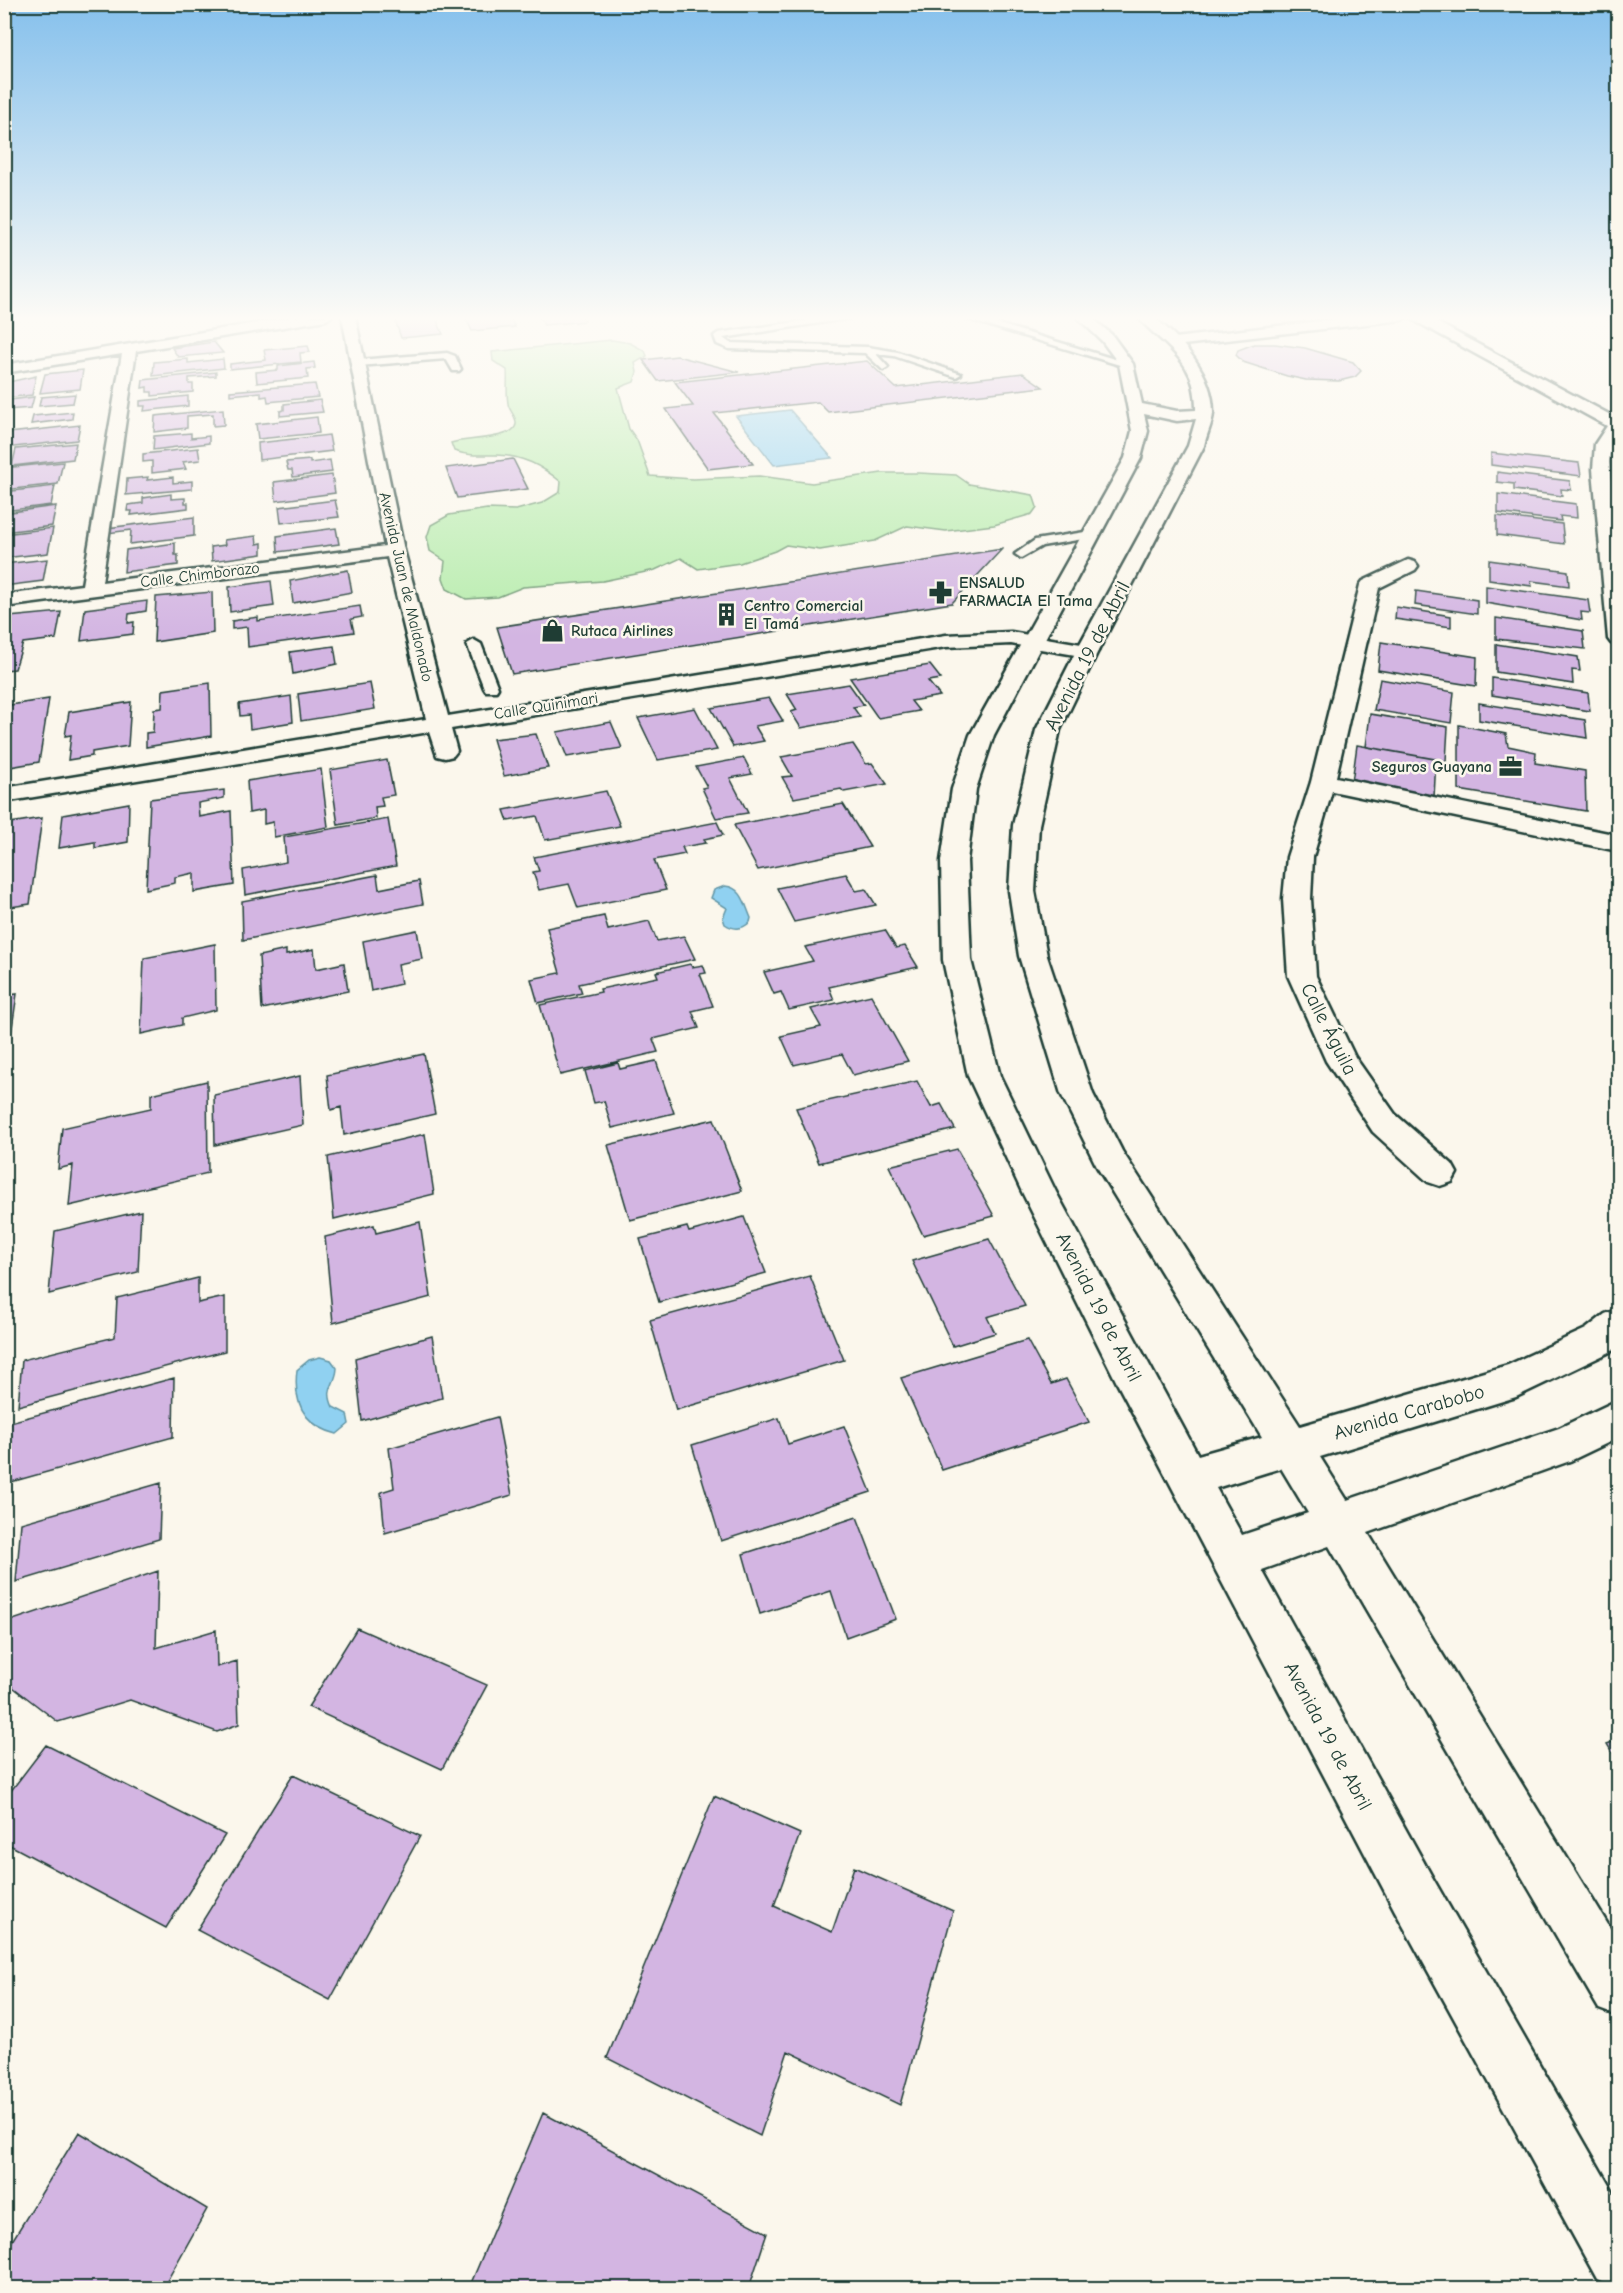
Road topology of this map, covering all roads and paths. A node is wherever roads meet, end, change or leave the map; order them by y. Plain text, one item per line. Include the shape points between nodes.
1 (118, 423) edge
2 (370, 423) edge
3 (1139, 423) edge
4 (1192, 423) edge
5 (1202, 423) edge
6 (1618, 425) edge
7 (1139, 428) junction
8 (1091, 535) junction
9 (395, 550) junction
10 (1021, 554) dead end
11 (1615, 555) edge
12 (1408, 567) dead end
13 (91, 590) junction
14 (4, 601) edge
15 (1618, 639) edge
16 (1032, 642) junction
17 (474, 644) dead end
18 (1087, 651) junction
19 (491, 688) dead end
20 (438, 724) junction
21 (445, 751) dead end
22 (1323, 782) junction
23 (4, 795) edge
24 (1618, 843) edge
25 (1440, 1173) dead end
26 (1618, 1325) edge
27 (1618, 1418) edge
28 (1289, 1445) junction
29 (1189, 1477) junction
30 (1339, 1524) junction
31 (1233, 1559) junction
32 (1618, 1990) edge
33 (1618, 2258) edge

1 - 13 street
2 - 9 street, Avenida Juan de Maldonado
3 - 7 street, Avenida 19 de Abril
4 - 7 street
5 - 18 street, Avenida 19 de Abril via 1196,446
6 - 11 street via 1601,443 1601,469
7 - 8 street, Avenida 19 de Abril via 1133,458
8 - 10 lane via 1039,543
8 - 16 street, Avenida 19 de Abril
9 - 13 street, Calle Chimborazo
9 - 20 street, Avenida Juan de Maldonado
11 - 15 street
12 - 22 street, Calle Águila via 1370,585
13 - 14 street, Calle Chimborazo
16 - 18 street, Calle Quinimari
16 - 20 street, Calle Quinimari via 1011,638 946,641
16 - 29 street, Avenida 19 de Abril via 982,735 964,789 954,861 957,960 984,1076 1039,1192
17 - 19 lane
18 - 28 street, Avenida 19 de Abril via 1048,730 1026,825 1022,891 1033,956 1077,1094 1109,1158
20 - 21 street, Avenida Juan de Maldonado
20 - 23 street, Calle Quinimari
22 - 24 street
22 - 25 street, Calle Águila via 1300,857 1297,899 1302,976 1341,1061 1384,1123
26 - 28 street, Avenida Carabobo via 1599,1340 1516,1380
27 - 30 street via 1570,1443
28 - 29 street, Avenida Carabobo
28 - 30 street, Avenida 19 de Abril
29 - 31 street, Avenida 19 de Abril
30 - 31 street
30 - 32 street, Avenida 19 de Abril
31 - 33 street, Avenida 19 de Abril via 1413,1893

